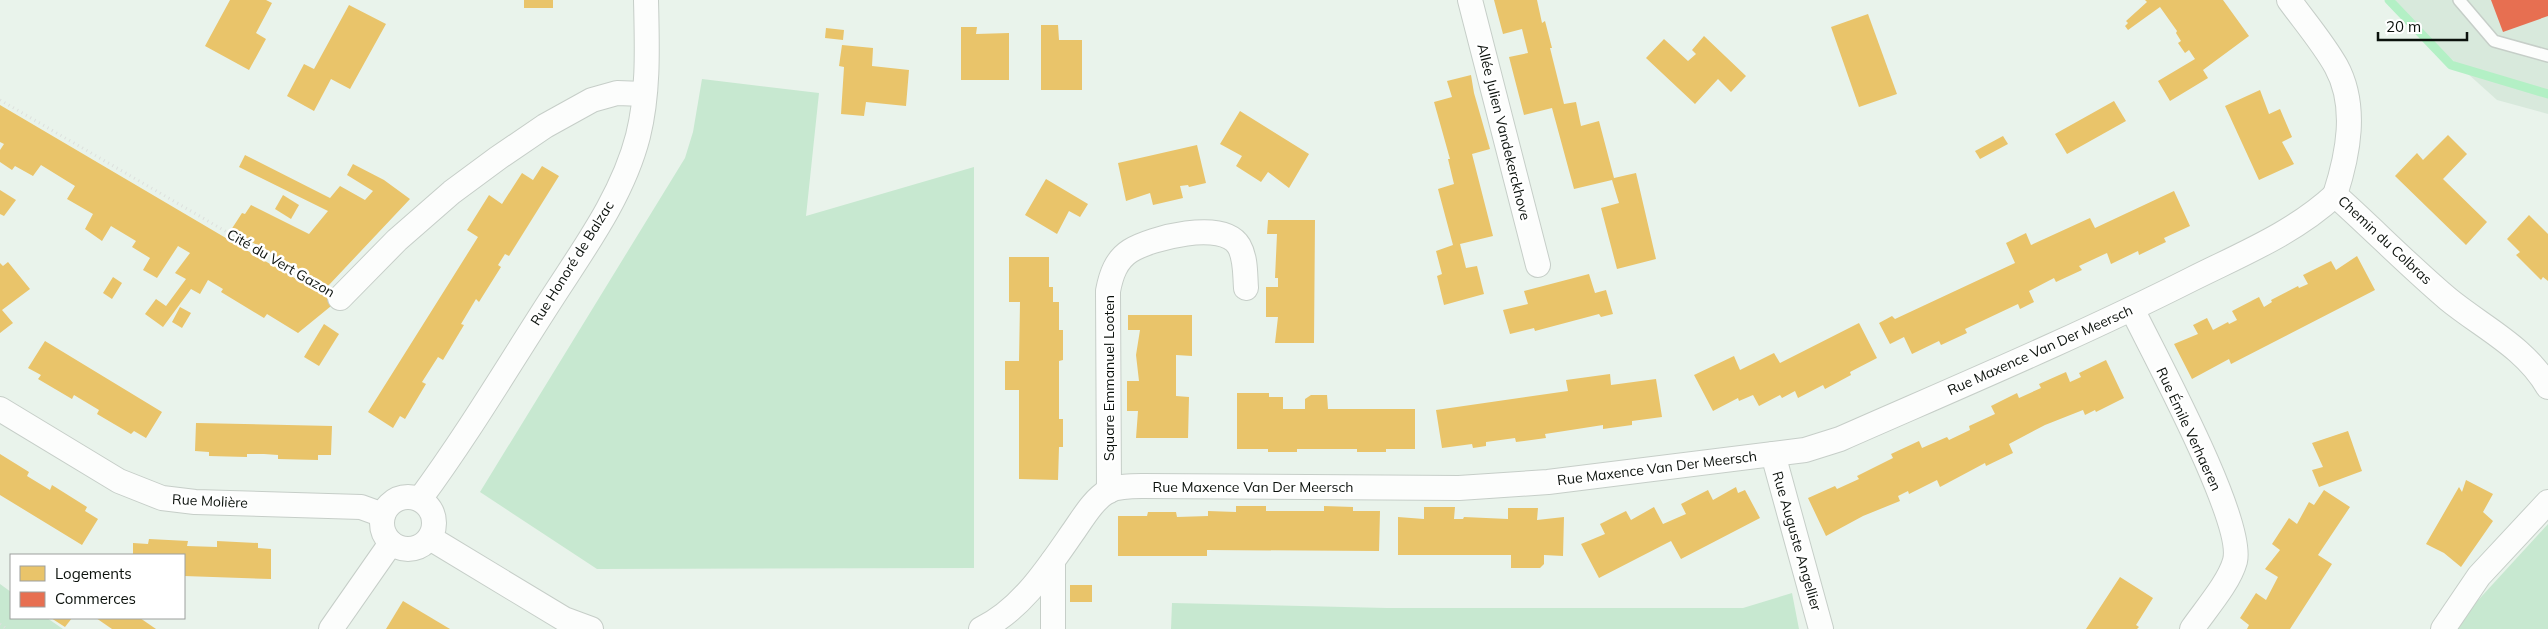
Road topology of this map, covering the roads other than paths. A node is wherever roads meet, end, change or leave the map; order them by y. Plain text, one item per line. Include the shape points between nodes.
1 (646, 0) edge
2 (1470, 0) edge
3 (2289, 0) edge
4 (2459, 0) edge
5 (2548, 56) edge
6 (644, 94) junction
7 (2335, 195) junction
8 (1538, 265) dead end
9 (1246, 288) dead end
10 (340, 298) road end
11 (2132, 310) junction
12 (2548, 386) edge
13 (0, 409) edge
14 (1772, 454) junction
15 (1109, 491) junction
16 (420, 499) junction
17 (2548, 502) edge
18 (382, 515) junction
19 (430, 538) junction
20 (391, 543) junction
21 (1053, 560) junction
22 (331, 629) edge
23 (591, 629) edge
24 (981, 629) edge
25 (1053, 629) edge
26 (1821, 629) edge
27 (2192, 629) edge
28 (2443, 629) edge

1 - 6 street, Rue Honoré de Balzac
2 - 8 street, Allée Julien Vandekerckhove
3 - 7 street, Chemin du Colbras via 2337,68 2345,90 2349,116 2348,146
4 - 5 lane via 2494,41
6 - 10 street, Cité du Vert Gazon via 617,93 592,100 545,126 452,192 397,240
6 - 16 street, Rue Honoré de Balzac via 632,155 611,202 447,462
7 - 11 street, Rue Maxence Van Der Meersch via 2290,230
7 - 12 street, Chemin du Colbras via 2448,299 2533,365
9 - 15 street, Square Emmanuel Looten via 1244,260 1238,245 1227,237 1210,233 1171,236 1149,242 1129,252 1118,263 1108,291
11 - 14 street, Rue Maxence Van Der Meersch via 1840,439 1805,450
11 - 27 street, Rue Émile Verhaeren via 2204,456 2233,534 2236,553 2231,570
13 - 18 street, Rue Molière via 119,482 147,494 196,502 361,507
14 - 15 street, Rue Maxence Van Der Meersch via 1548,482 1459,488 1125,486
14 - 26 street, Rue Auguste Angellier
15 - 21 street via 1096,501
16 - 18 street via 402,497 394,500
16 - 19 street via 433,512 434,530
17 - 28 street via 2479,576
18 - 20 street via 383,530
19 - 20 street via 407,549
19 - 23 street via 564,619
20 - 22 street
21 - 24 street via 1013,608
21 - 25 street

